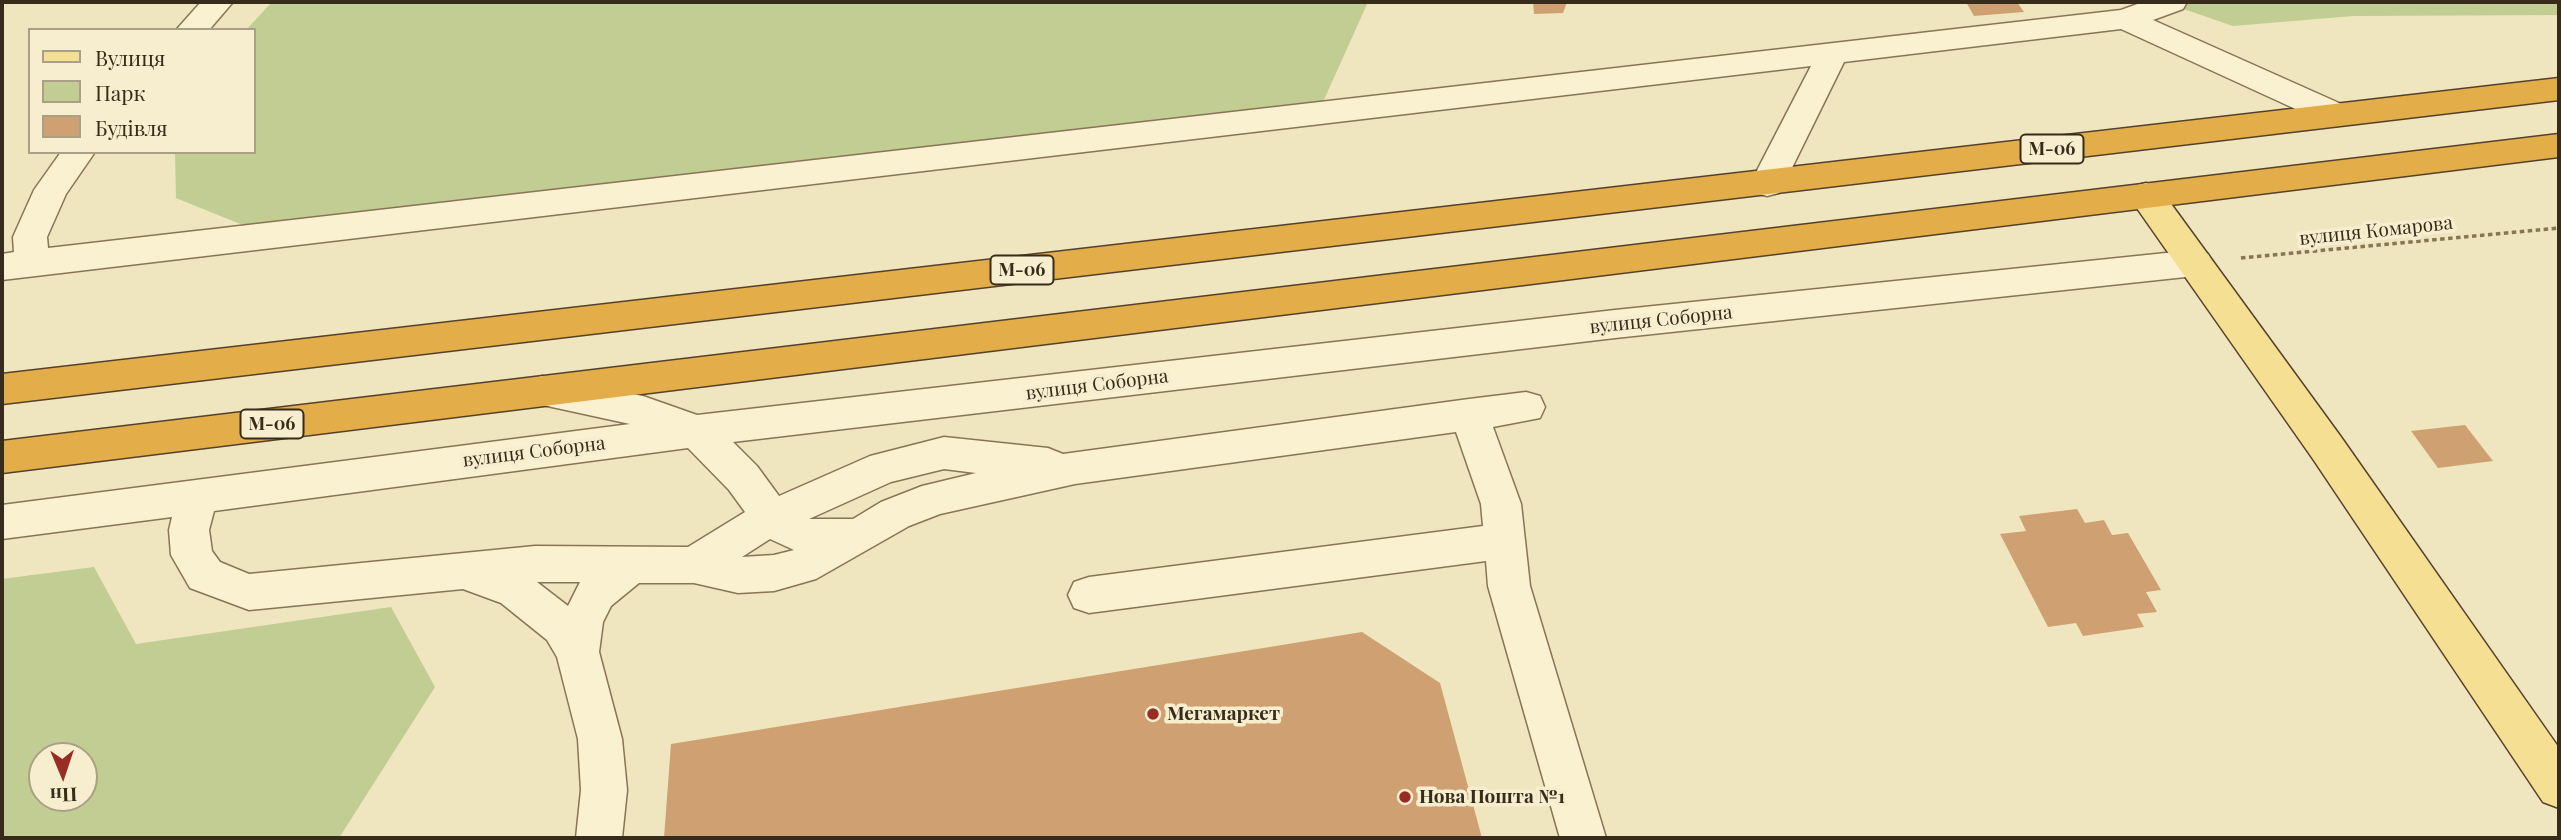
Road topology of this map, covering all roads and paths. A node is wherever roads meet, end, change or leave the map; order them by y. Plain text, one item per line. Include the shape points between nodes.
1 (218, 2) edge
2 (2172, 2) edge
3 (2125, 19) junction
4 (193, 28) edge
5 (1834, 51) junction
6 (2559, 89) edge
7 (2337, 114) junction
8 (2559, 145) edge
9 (78, 154) edge
10 (1767, 184) junction
11 (2146, 195) junction
12 (2559, 228) edge
13 (2195, 263) junction
14 (17, 265) edge
15 (2, 389) edge
16 (542, 391) junction
17 (1526, 407) dead end
18 (1469, 414) junction
19 (696, 431) junction
20 (2, 457) edge
21 (1075, 468) junction
22 (198, 495) junction
23 (772, 517) junction
24 (2, 522) edge
25 (860, 536) junction
26 (1505, 541) junction
27 (632, 564) junction
28 (694, 565) junction
29 (459, 570) junction
30 (1089, 595) dead end
31 (578, 652) junction
32 (2558, 783) edge
33 (599, 838) edge
34 (1583, 838) edge

1 - 4 street
2 - 3 street
3 - 5 street
3 - 7 street
5 - 10 street
5 - 14 street
6 - 7 highway, М-06
7 - 10 highway, М-06
8 - 11 highway, М-06
9 - 14 street via 51,190
10 - 15 highway, М-06
11 - 13 main road
11 - 16 highway, М-06
12 - 13 path, вулиця Комарова
13 - 19 street, вулиця Соборна
13 - 32 main road
16 - 19 street via 643,411
16 - 20 highway, М-06
17 - 18 street
18 - 21 street
18 - 26 street via 1501,504
19 - 22 street, вулиця Соборна
19 - 23 street via 743,478
21 - 23 street via 944,453 884,468
21 - 25 street via 936,498 895,514
22 - 24 street, вулиця Соборна
22 - 29 street via 189,530 192,555 205,575 249,592
23 - 25 street via 790,531 816,539
23 - 28 street
25 - 28 street via 801,566 774,573 738,575
26 - 30 street
26 - 34 street via 1509,586
27 - 28 street
27 - 29 street
27 - 31 street via 596,593 582,621
29 - 31 street via 516,590 562,627
31 - 33 street via 600,739 604,790

